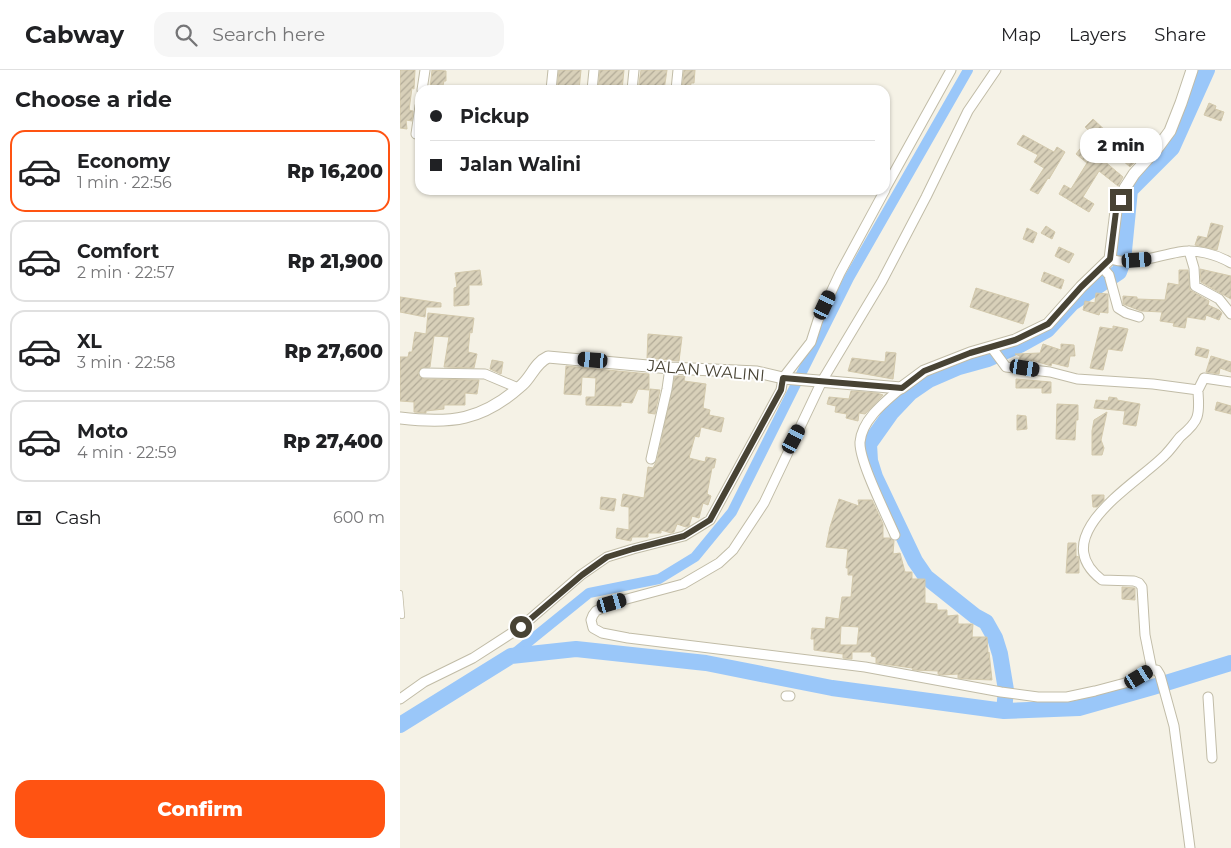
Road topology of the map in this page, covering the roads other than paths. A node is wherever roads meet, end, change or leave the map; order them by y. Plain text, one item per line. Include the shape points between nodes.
1 (425, 70) edge
2 (553, 70) edge
3 (594, 70) edge
4 (634, 70) edge
5 (678, 70) edge
6 (951, 70) edge
7 (996, 70) edge
8 (1192, 70) edge
9 (423, 85) edge
10 (551, 85) edge
11 (592, 85) edge
12 (632, 85) edge
13 (676, 85) edge
14 (890, 181) edge
15 (882, 195) edge
16 (1189, 251) junction
17 (1231, 263) edge
18 (1112, 268) junction
19 (1231, 314) edge
20 (1139, 317) dead end
21 (993, 350) junction
22 (670, 368) junction
23 (424, 373) dead end
24 (785, 379) junction
25 (819, 381) junction
26 (1231, 382) edge
27 (518, 388) junction
28 (902, 388) junction
29 (1198, 390) junction
30 (400, 418) edge
31 (651, 459) dead end
32 (895, 535) dead end
33 (400, 593) edge
34 (402, 616) dead end
35 (1152, 670) junction
36 (1208, 697) dead end
37 (400, 699) edge
38 (1212, 758) dead end
39 (1190, 848) edge

1 - 9 street
2 - 10 street
3 - 11 street
4 - 12 street
5 - 13 street
6 - 14 street
7 - 25 street via 968,111 882,281
8 - 18 street via 1170,131 1125,188 1116,211
15 - 24 street via 840,273 811,342
16 - 17 street via 1209,254
16 - 18 street
16 - 19 street via 1195,286 1220,300
18 - 20 street via 1118,308
18 - 21 street via 1081,287 1048,324
21 - 28 street via 970,353 924,371
21 - 29 street via 1006,367 1077,379
22 - 24 street, JALAN WALINI via 757,372
22 - 27 street, JALAN WALINI via 548,358 538,364
22 - 31 street
23 - 27 street via 472,372
24 - 25 street, JALAN WALINI
24 - 37 street via 710,520 684,536 607,557 521,627
25 - 28 street, JALAN WALINI
25 - 35 street via 764,503 733,550 719,563 683,584 612,603 596,611 591,620 593,628 611,636 865,667 1038,697 1067,697 1125,683
26 - 29 street via 1204,378
27 - 30 street, JALAN WALINI via 467,418 437,421
28 - 32 street via 870,419 860,442 862,458
29 - 35 street via 1197,418 1166,455 1097,516 1084,545 1089,567 1102,580 1139,583 1142,587
33 - 34 lane
35 - 39 street via 1157,670 1160,675 1174,726
36 - 38 street

